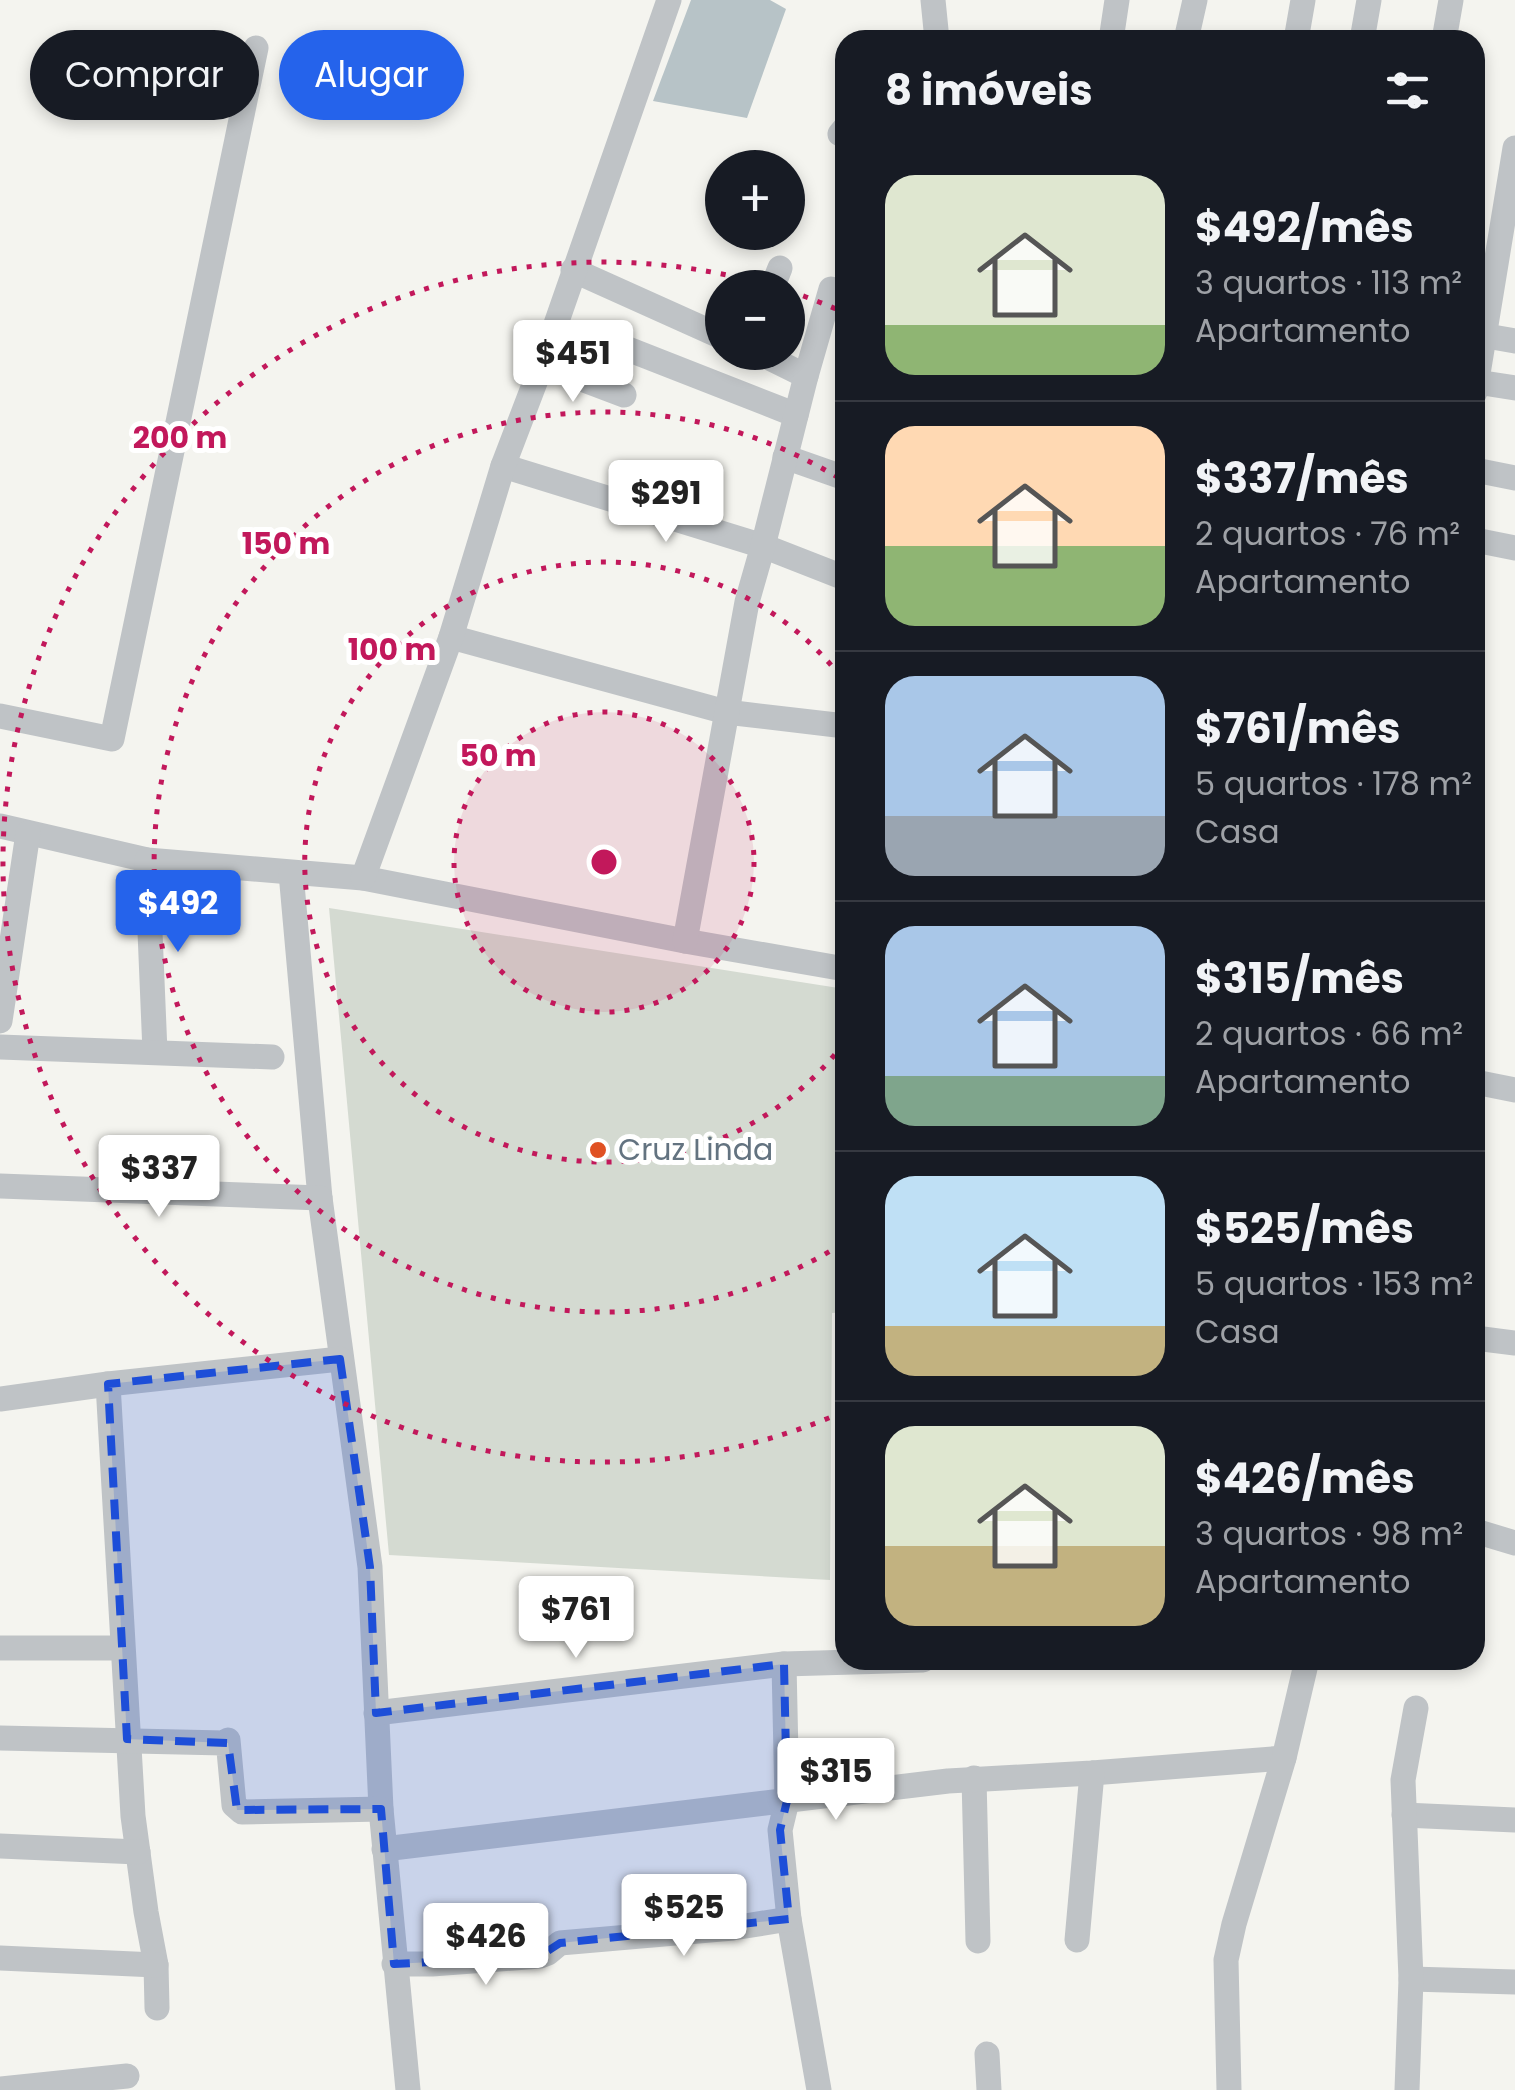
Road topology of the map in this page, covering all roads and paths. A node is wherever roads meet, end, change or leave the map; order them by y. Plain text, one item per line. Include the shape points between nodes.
1 (669, 0) edge
2 (934, 0) edge
3 (1117, 0) edge
4 (1194, 0) edge
5 (1304, 0) edge
6 (1369, 0) edge
7 (1452, 0) edge
8 (936, 30) edge
9 (1112, 30) edge
10 (1188, 30) edge
11 (1298, 30) edge
12 (1364, 30) edge
13 (1446, 30) edge
14 (241, 120) edge
15 (1515, 148) edge
16 (573, 270) junction
17 (831, 289) dead end
18 (1485, 303) edge
19 (705, 329) edge
20 (1485, 335) edge
21 (1515, 340) edge
22 (615, 344) dead end
23 (542, 364) junction
24 (794, 370) edge
25 (806, 376) junction
26 (1485, 387) edge
27 (1515, 388) edge
28 (624, 395) dead end
29 (796, 416) junction
30 (785, 457) junction
31 (503, 466) junction
32 (1485, 472) edge
33 (835, 474) edge
34 (1515, 478) edge
35 (1485, 542) edge
36 (763, 546) junction
37 (1515, 548) edge
38 (835, 574) edge
39 (450, 637) junction
40 (726, 712) junction
41 (0, 716) edge
42 (835, 725) edge
43 (0, 826) edge
44 (28, 833) junction
45 (147, 860) junction
46 (291, 873) junction
47 (363, 878) junction
48 (684, 941) junction
49 (835, 967) edge
50 (4, 968) edge
51 (0, 1022) edge
52 (0, 1047) edge
53 (155, 1052) junction
54 (272, 1057) dead end
55 (1485, 1084) edge
56 (1515, 1090) edge
57 (0, 1186) edge
58 (320, 1198) junction
59 (1485, 1339) edge
60 (1515, 1343) edge
61 (340, 1359) junction
62 (108, 1384) junction
63 (0, 1399) edge
64 (1485, 1534) edge
65 (1515, 1543) edge
66 (0, 1648) edge
67 (122, 1648) junction
68 (835, 1663) edge
69 (784, 1664) junction
70 (1305, 1670) edge
71 (1416, 1708) dead end
72 (376, 1712) junction
73 (0, 1738) edge
74 (127, 1740) junction
75 (1284, 1758) junction
76 (1092, 1773) junction
77 (974, 1778) junction
78 (788, 1801) junction
79 (380, 1810) junction
80 (1404, 1815) junction
81 (1515, 1820) edge
82 (0, 1846) edge
83 (384, 1849) junction
84 (138, 1852) junction
85 (790, 1918) junction
86 (1076, 1940) dead end
87 (978, 1941) dead end
88 (0, 1958) edge
89 (394, 1964) junction
90 (156, 1966) junction
91 (1411, 1979) junction
92 (1515, 1982) edge
93 (157, 2008) dead end
94 (987, 2054) dead end
95 (128, 2076) dead end
96 (0, 2089) edge
97 (408, 2090) edge
98 (820, 2090) edge
99 (989, 2090) edge
100 (1230, 2090) edge
101 (1407, 2090) edge

1 - 16 street
2 - 8 street
3 - 9 street
4 - 10 street
5 - 11 street
6 - 12 street
7 - 13 street
14 - 41 street via 112,739
15 - 18 street
16 - 19 street
16 - 23 street
17 - 25 street
20 - 21 street
22 - 29 street
23 - 28 street
23 - 31 street
24 - 25 street
25 - 29 street
26 - 27 street
29 - 30 street
30 - 33 street
30 - 36 street
31 - 36 street
31 - 39 street
32 - 34 street
35 - 37 street
36 - 38 street
36 - 40 street
39 - 40 street
39 - 47 street
40 - 42 street
40 - 48 street
43 - 44 street
44 - 45 street
44 - 50 street
45 - 46 street
45 - 53 street
46 - 47 street
46 - 58 street
47 - 48 street
48 - 49 street
50 - 51 street
52 - 53 street
53 - 54 street
55 - 56 street
57 - 58 street
58 - 61 street
59 - 60 street
61 - 62 street
61 - 72 street via 370,1566
62 - 63 street
62 - 67 street
64 - 65 street
66 - 67 street
67 - 74 street
68 - 69 street
69 - 72 street
69 - 78 street
70 - 75 street
71 - 80 street via 1404,1770
72 - 79 street
73 - 74 street
74 - 79 street via 228,1740 234,1805 242,1812
74 - 84 street
75 - 76 street
75 - 100 street via 1226,1960
76 - 77 street
76 - 86 street
77 - 78 street
77 - 87 street
78 - 83 street
78 - 85 street via 780,1830
79 - 83 street
80 - 81 street
80 - 91 street
82 - 84 street
83 - 89 street
84 - 90 street
85 - 89 street via 560,1942 540,1956
85 - 98 street
88 - 90 street
89 - 97 street
90 - 93 street
91 - 92 street
91 - 101 street
94 - 99 street
95 - 96 street

